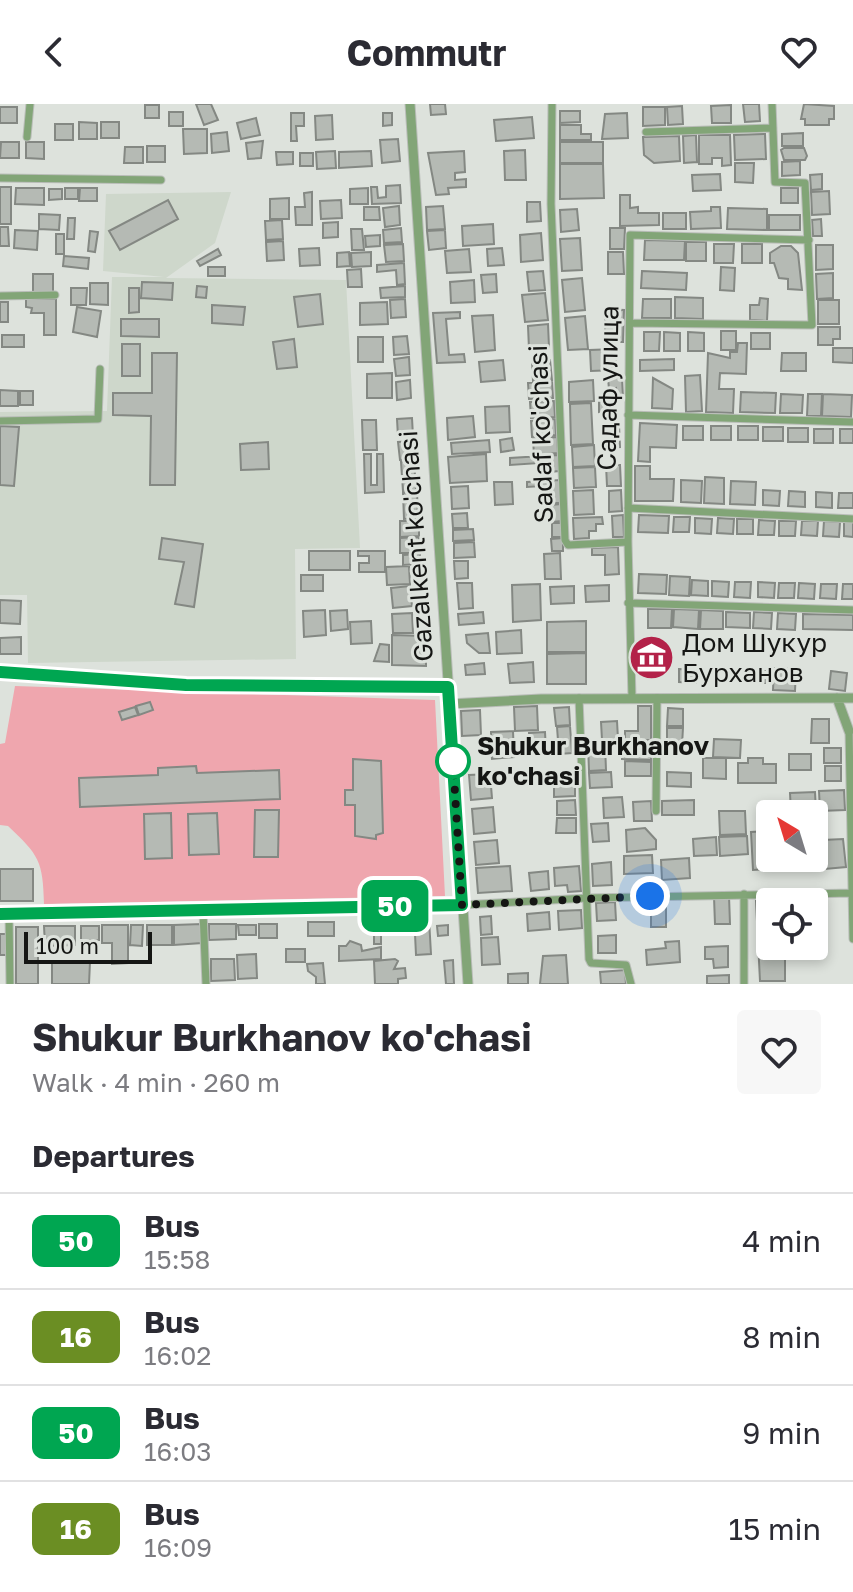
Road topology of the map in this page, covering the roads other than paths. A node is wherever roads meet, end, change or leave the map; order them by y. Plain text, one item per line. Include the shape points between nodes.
1 (30, 104) edge
2 (410, 104) edge
3 (552, 104) edge
4 (772, 104) edge
5 (773, 128) junction
6 (646, 132) dead end
7 (27, 137) dead end
8 (0, 178) edge
9 (161, 180) dead end
10 (809, 240) junction
11 (55, 295) dead end
12 (0, 296) edge
13 (630, 323) junction
14 (100, 369) dead end
15 (628, 415) junction
16 (0, 421) edge
17 (853, 422) edge
18 (628, 508) junction
19 (853, 519) edge
20 (628, 542) junction
21 (628, 603) junction
22 (853, 610) edge
23 (0, 672) edge
24 (448, 687) junction
25 (579, 698) junction
26 (632, 698) junction
27 (657, 698) junction
28 (837, 698) junction
29 (853, 698) edge
30 (449, 704) junction
31 (852, 728) edge
32 (656, 811) dead end
33 (852, 893) edge
34 (744, 894) junction
35 (587, 898) junction
36 (462, 905) junction
37 (203, 911) junction
38 (4, 914) edge
39 (853, 939) edge
40 (10, 984) edge
41 (206, 984) edge
42 (468, 984) edge
43 (631, 984) edge
44 (744, 984) edge

1 - 7 street
2 - 24 street, Gazalkent ko'chasi
3 - 20 street, Sadaf ko'chasi via 565,540 568,545
4 - 5 street
5 - 6 street
5 - 10 street via 775,182 805,183
8 - 9 street
10 - 13 street via 812,325
10 - 13 street, Садаф улица via 630,235
11 - 12 street
13 - 15 street, Садаф улица
14 - 16 street via 98,419
15 - 17 street
15 - 18 street, Садаф улица
18 - 19 street
18 - 20 street, Садаф улица
20 - 21 street
21 - 22 street
21 - 26 street
23 - 24 street via 186,685
24 - 30 street, Gazalkent ko'chasi
25 - 26 street
25 - 30 street
25 - 35 street
26 - 27 street
27 - 28 street
27 - 32 street
28 - 29 street
28 - 31 street
30 - 36 street, Gazalkent ko'chasi
31 - 33 street
33 - 34 street
33 - 39 street
34 - 35 street
34 - 44 street
35 - 36 street
35 - 43 street via 591,963 626,965
36 - 37 street
36 - 42 street, Gazalkent ko'chasi
37 - 38 street
37 - 41 street
38 - 40 street

